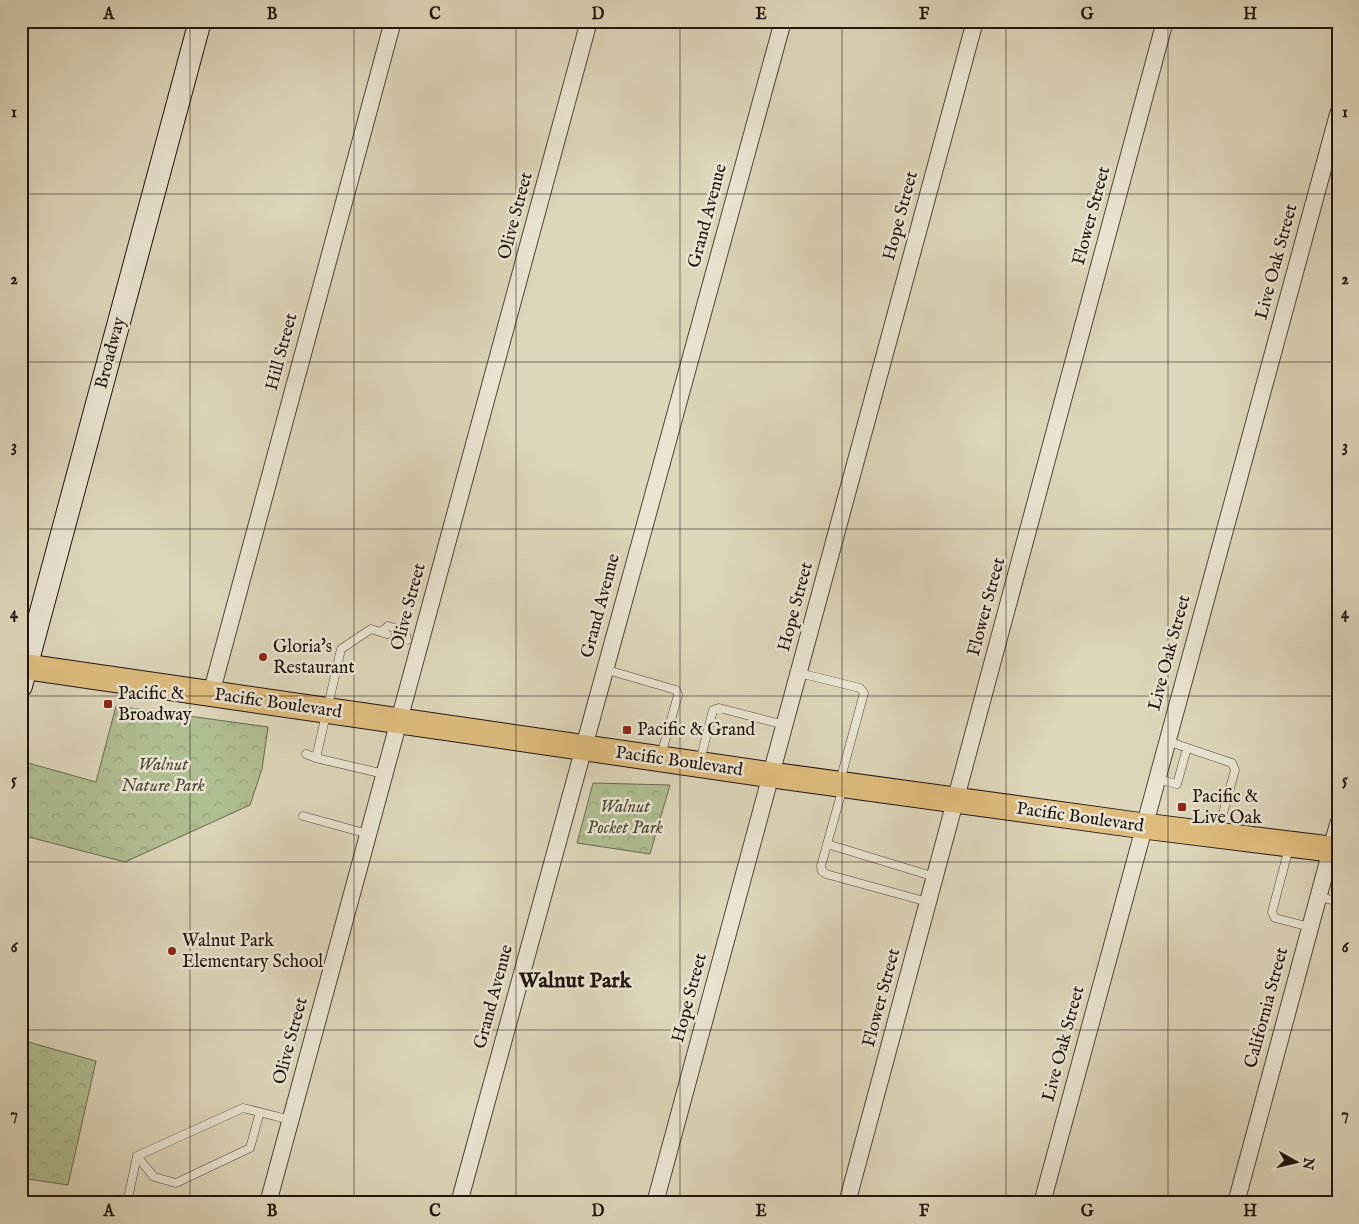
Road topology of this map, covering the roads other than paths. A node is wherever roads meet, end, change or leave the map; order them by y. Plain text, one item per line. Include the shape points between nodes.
1 (200, 21) edge
2 (392, 21) edge
3 (589, 21) edge
4 (783, 21) edge
5 (975, 21) edge
6 (1165, 21) edge
7 (1338, 114) edge
8 (409, 640) junction
9 (604, 669) junction
10 (23, 673) edge
11 (799, 673) junction
12 (211, 694) junction
13 (327, 711) junction
14 (398, 722) junction
15 (785, 725) junction
16 (1167, 741) junction
17 (582, 748) junction
18 (1187, 748) junction
19 (306, 754) dead end
20 (316, 758) junction
21 (659, 759) junction
22 (699, 765) junction
23 (384, 774) junction
24 (772, 775) junction
25 (1156, 779) junction
26 (841, 785) junction
27 (956, 801) junction
28 (303, 816) dead end
29 (1338, 824) edge
30 (1144, 826) junction
31 (368, 834) junction
32 (1217, 835) junction
33 (827, 844) junction
34 (1291, 844) junction
35 (1334, 850) edge
36 (935, 878) junction
37 (1318, 896) junction
38 (928, 902) junction
39 (1338, 902) edge
40 (1310, 927) junction
41 (260, 1112) junction
42 (291, 1120) junction
43 (137, 1156) junction
44 (127, 1203) edge
45 (268, 1203) edge
46 (459, 1203) edge
47 (655, 1203) edge
48 (847, 1203) edge
49 (1042, 1203) edge
50 (1236, 1203) edge

1 - 10 street, Broadway
2 - 12 street, Hill Street
3 - 8 street, Olive Street
4 - 9 street, Grand Avenue
5 - 11 street, Hope Street
6 - 27 street, Flower Street
7 - 16 street, Live Oak Street
8 - 13 lane via 404,631 388,626 384,633 371,629 341,649
8 - 14 street, Olive Street
9 - 17 street, Grand Avenue
9 - 21 lane via 676,690 678,695
10 - 12 main road, Pacific Boulevard
11 - 15 street, Hope Street
11 - 26 lane via 860,688 864,693
12 - 13 main road, Pacific Boulevard
13 - 14 main road, Pacific Boulevard
13 - 20 lane
14 - 17 main road, Pacific Boulevard
14 - 23 street, Olive Street
15 - 22 lane via 719,708 713,710
15 - 24 street, Hope Street
16 - 18 lane
16 - 25 street, Live Oak Street
17 - 21 main road, Pacific Boulevard
17 - 46 street, Grand Avenue
18 - 25 lane via 1176,784
18 - 32 lane via 1225,759 1235,770
19 - 20 lane
20 - 23 lane
21 - 22 main road, Pacific Boulevard
22 - 24 main road, Pacific Boulevard
23 - 31 street, Olive Street
24 - 26 main road, Pacific Boulevard
24 - 47 street, Hope Street
25 - 30 street, Live Oak Street
26 - 27 main road, Pacific Boulevard
26 - 33 lane
27 - 30 main road, Pacific Boulevard
27 - 36 street, Flower Street
28 - 31 lane
29 - 35 street, California Street
30 - 32 main road, Pacific Boulevard
30 - 49 street, Live Oak Street
31 - 42 street, Olive Street
32 - 34 main road, Pacific Boulevard
33 - 36 lane
33 - 38 lane via 821,866 826,874
34 - 35 main road, Pacific Boulevard
34 - 40 lane via 1272,912 1275,918
35 - 37 street, California Street
36 - 38 street, Flower Street
37 - 39 lane
37 - 40 street, California Street
38 - 48 street, Flower Street
40 - 50 street, California Street
41 - 42 lane
41 - 43 lane via 243,1108
41 - 43 lane via 250,1148 176,1182 154,1177
42 - 45 street, Olive Street
43 - 44 lane

